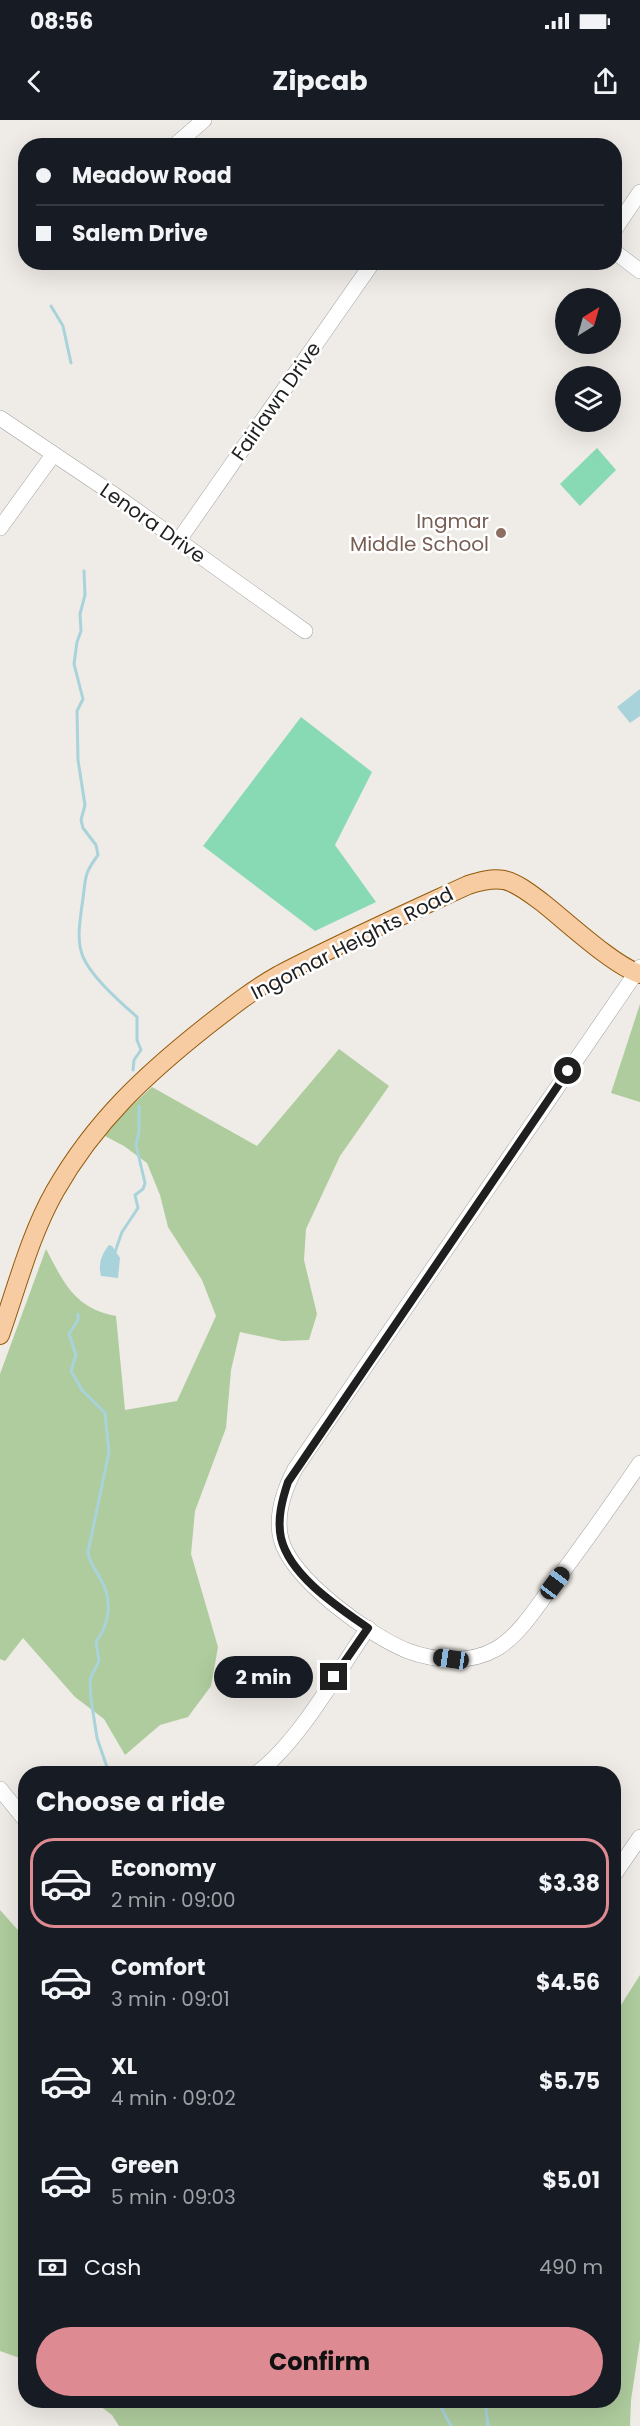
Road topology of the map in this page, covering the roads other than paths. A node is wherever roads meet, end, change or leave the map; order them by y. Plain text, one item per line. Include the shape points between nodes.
1 (204, 120) edge
2 (183, 138) edge
3 (640, 192) edge
4 (622, 219) edge
5 (622, 257) edge
6 (367, 270) edge
7 (640, 271) edge
8 (0, 418) edge
9 (53, 455) junction
10 (0, 528) edge
11 (179, 540) junction
12 (305, 631) dead end
13 (639, 971) edge
14 (0, 1335) edge
15 (640, 1463) edge
16 (368, 1628) junction
17 (264, 1766) edge
18 (0, 1790) edge
19 (18, 1811) edge
20 (640, 1837) edge
21 (621, 1865) edge

1 - 2 street
3 - 4 street
5 - 7 street
6 - 11 street, Fairlawn Drive
8 - 9 street, Lenora Drive
9 - 10 street
9 - 11 street, Lenora Drive
11 - 12 street, Lenora Drive
13 - 14 main road, Ingomar Heights Road via 615,959 534,896 507,880 496,879 468,885 279,975 155,1068 95,1131 54,1193
13 - 16 street via 288,1482 280,1512 281,1539 294,1564 326,1598
15 - 16 street via 529,1617 497,1648 475,1658 451,1659 409,1651
16 - 17 street via 286,1745
18 - 19 street
20 - 21 street

